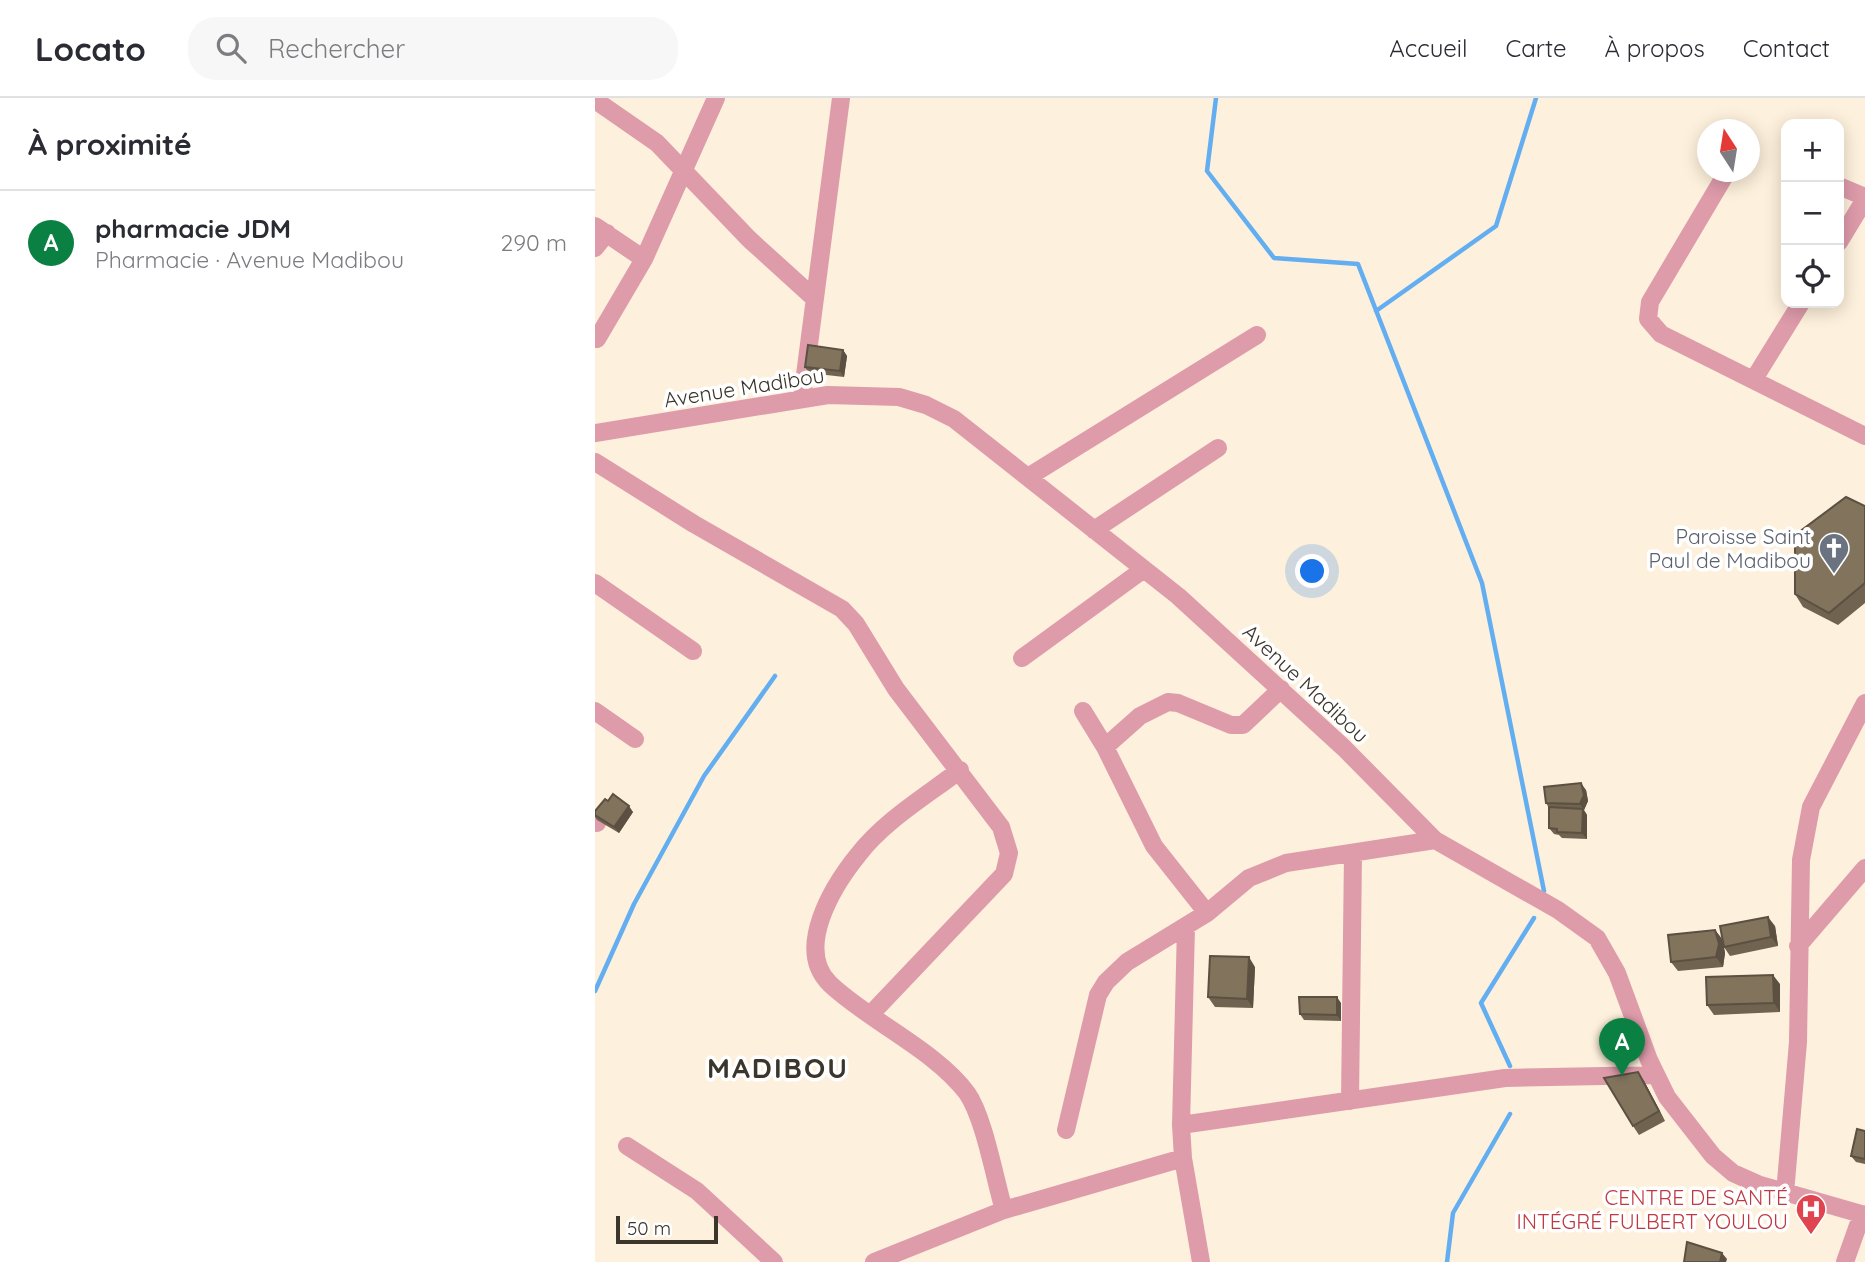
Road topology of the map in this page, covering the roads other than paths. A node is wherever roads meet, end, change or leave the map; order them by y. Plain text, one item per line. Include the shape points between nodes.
1 (716, 98) edge
2 (841, 98) edge
3 (595, 100) edge
4 (684, 173) junction
5 (1721, 182) edge
6 (1844, 188) edge
7 (1865, 198) edge
8 (601, 230) edge
9 (1844, 234) edge
10 (595, 248) edge
11 (644, 259) junction
12 (814, 298) junction
13 (1798, 308) edge
14 (1257, 335) dead end
15 (597, 339) dead end
16 (1753, 379) junction
17 (802, 398) junction
18 (595, 433) edge
19 (1865, 436) edge
20 (1219, 448) dead end
21 (595, 462) edge
22 (1028, 477) junction
23 (1094, 530) junction
24 (1144, 569) junction
25 (595, 583) edge
26 (693, 651) dead end
27 (1022, 658) dead end
28 (1281, 689) junction
29 (1865, 703) edge
30 (595, 711) edge
31 (1083, 711) dead end
32 (635, 739) dead end
33 (1105, 747) junction
34 (960, 770) junction
35 (1435, 840) junction
36 (1353, 853) junction
37 (1865, 868) edge
38 (1207, 913) junction
39 (1186, 927) junction
40 (1798, 946) junction
41 (871, 1014) junction
42 (1655, 1075) junction
43 (1350, 1101) junction
44 (1181, 1125) junction
45 (1066, 1130) dead end
46 (627, 1146) dead end
47 (1183, 1158) junction
48 (1785, 1193) junction
49 (1003, 1210) junction
50 (1863, 1215) edge
51 (774, 1262) edge
52 (874, 1262) edge
53 (1201, 1262) edge
54 (1845, 1262) edge

1 - 4 street
2 - 12 street
3 - 4 street via 657,143
4 - 11 street
4 - 12 street
5 - 16 street via 1650,302 1648,320 1661,334
6 - 7 street
7 - 9 street
8 - 10 street
8 - 11 street
11 - 15 street
12 - 17 street
13 - 16 street
14 - 22 street
16 - 19 street
17 - 18 street, Avenue Madibou
17 - 22 street, Avenue Madibou via 867,394 926,405 980,437
20 - 23 street
21 - 34 street via 842,609 896,689
22 - 23 street, Avenue Madibou
23 - 24 street, Avenue Madibou
24 - 27 street
24 - 28 street, Avenue Madibou
25 - 26 street
28 - 33 street via 1243,725 1231,725 1168,702 1140,716
28 - 35 street, Avenue Madibou
29 - 40 street via 1811,807 1801,860
30 - 32 street
31 - 33 street
33 - 38 street via 1154,846
34 - 41 street via 1008,841 1004,874
34 - 41 street via 858,855 816,934 814,950 821,974
35 - 36 street
35 - 42 street, Avenue Madibou via 1558,910 1597,938 1617,973
36 - 38 street via 1265,870
36 - 43 street
37 - 40 street
38 - 39 street
39 - 44 street
39 - 45 street via 1127,961 1098,995
40 - 48 street via 1798,1042
41 - 49 street via 950,1076 969,1097
42 - 43 street via 1534,1075
42 - 48 street, Avenue Madibou via 1683,1121 1713,1156 1733,1173
43 - 44 street
44 - 47 street
46 - 51 street via 697,1191
47 - 49 street
47 - 53 street
48 - 50 street, Avenue Madibou
49 - 52 street
50 - 54 street

